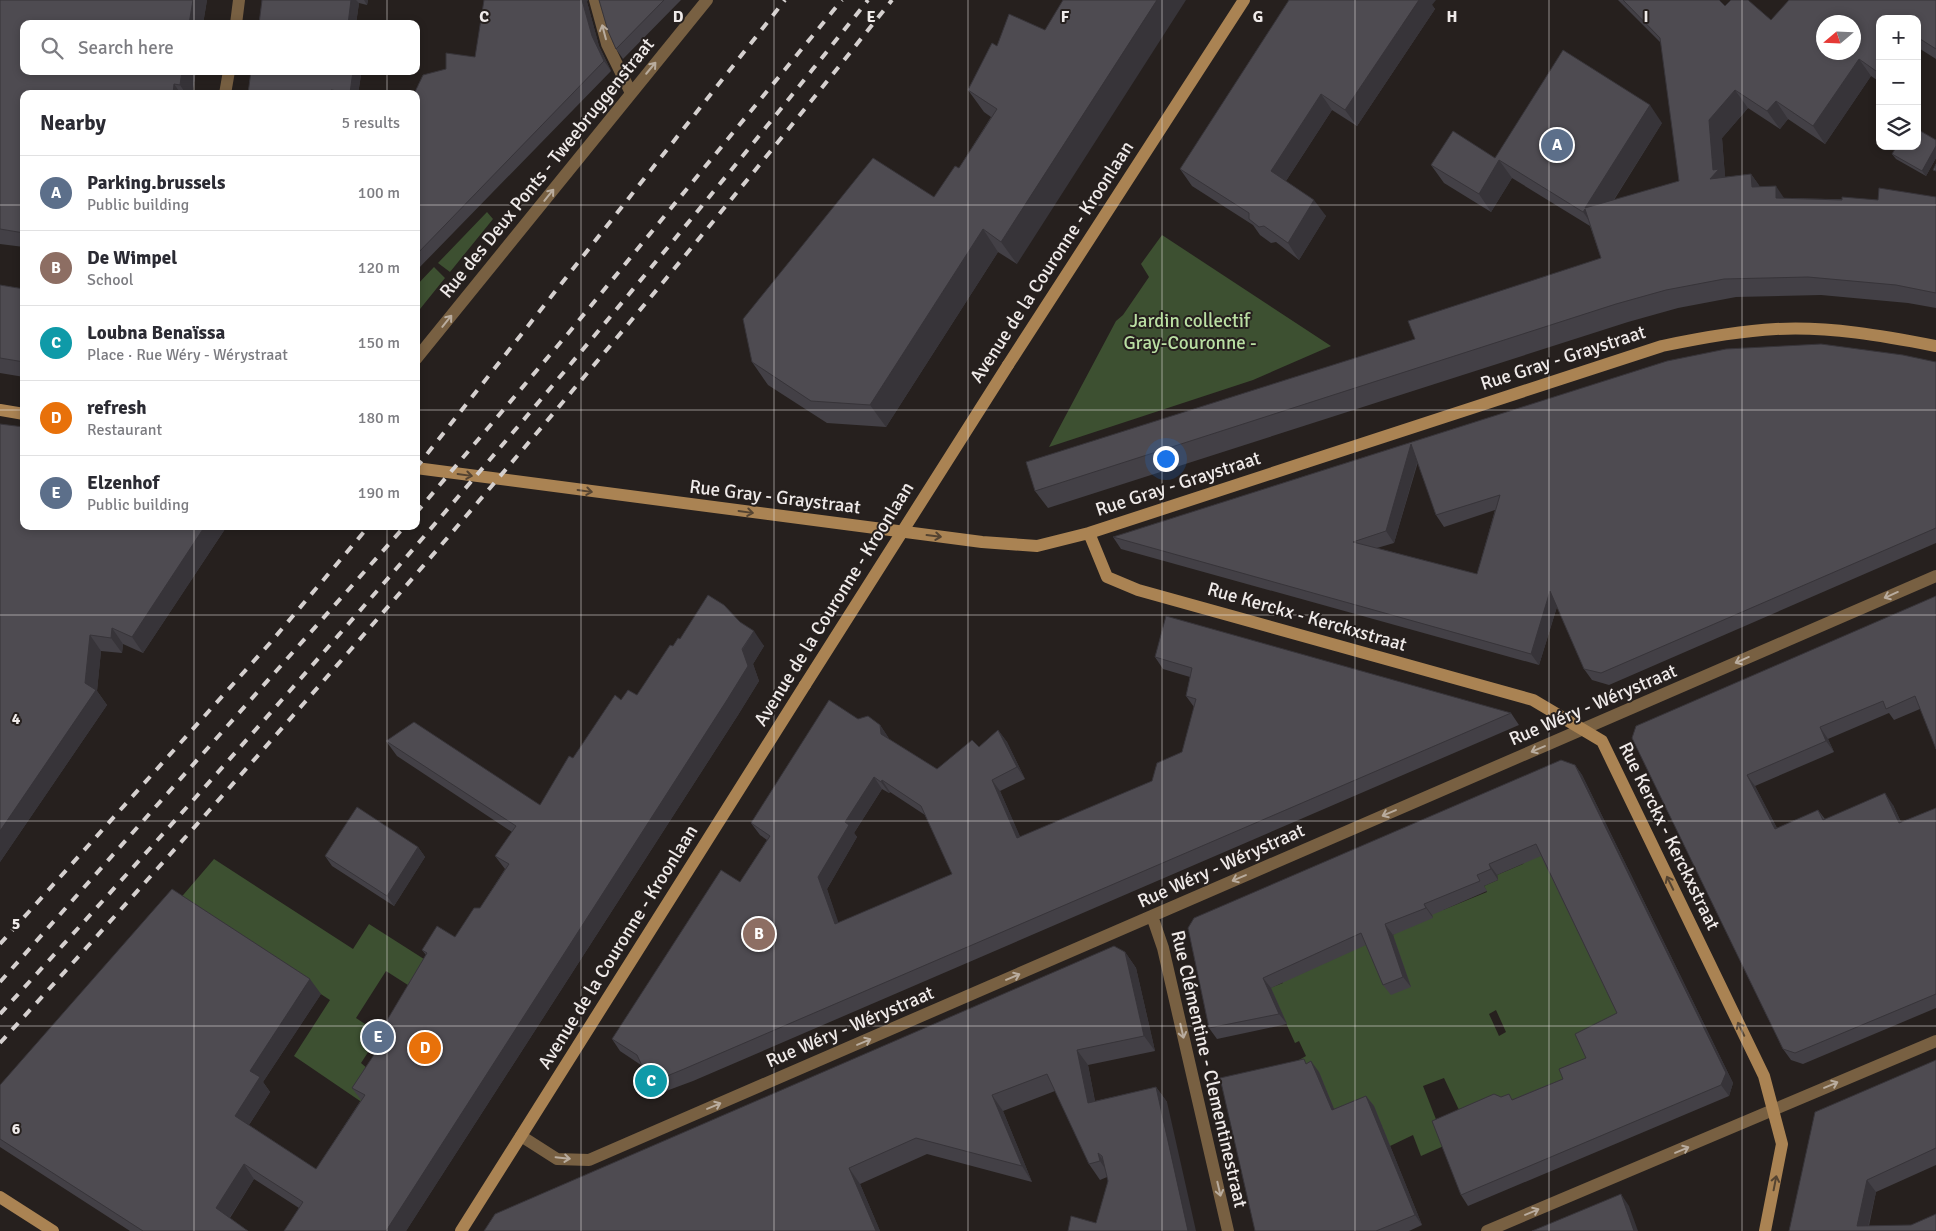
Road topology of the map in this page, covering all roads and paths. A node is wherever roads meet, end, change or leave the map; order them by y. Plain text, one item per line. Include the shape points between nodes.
1 (240, 0) edge
2 (595, 0) edge
3 (707, 0) edge
4 (1244, 0) edge
5 (237, 20) edge
6 (228, 75) edge
7 (226, 90) edge
8 (630, 93) junction
9 (1936, 346) edge
10 (420, 355) edge
11 (0, 410) edge
12 (20, 413) edge
13 (420, 469) edge
14 (1089, 533) junction
15 (1936, 576) edge
16 (1582, 730) junction
17 (1152, 916) junction
18 (1936, 1040) edge
19 (1773, 1110) junction
20 (521, 1136) junction
21 (0, 1197) edge
22 (53, 1231) edge
23 (461, 1231) edge
24 (1228, 1231) edge
25 (1487, 1231) edge
26 (1765, 1231) edge

1 - 5 street
8 -> 2 street via 607,44
8 -> 3 street, Rue des Deux Ponts - Tweebruggenstraat
4 - 20 street, Avenue de la Couronne - Kroonlaan, bridge via 1008,365
6 - 7 street
10 -> 8 street, Rue des Deux Ponts - Tweebruggenstraat
9 - 14 street, Rue Gray - Graystraat via 1841,331 1777,329 1719,334 1662,346
11 - 12 street
13 -> 14 street, Rue Gray - Graystraat via 982,542 1037,546
14 - 16 street, Rue Kerckx - Kerckxstraat via 1107,577 1138,590 1533,700
15 -> 16 street, Rue Wéry - Wérystraat
16 -> 17 street, Rue Wéry - Wérystraat
19 -> 16 street, Rue Kerckx - Kerckxstraat via 1764,1076 1602,741
20 -> 17 street, Rue Wéry - Wérystraat via 557,1159 589,1160
17 -> 24 street, Rue Clémentine - Clementinestraat via 1163,948
19 -> 18 street
25 -> 19 street
26 -> 19 street, Rue Kerckx - Kerckxstraat via 1782,1144
20 - 23 street, Avenue de la Couronne - Kroonlaan
21 - 22 street

